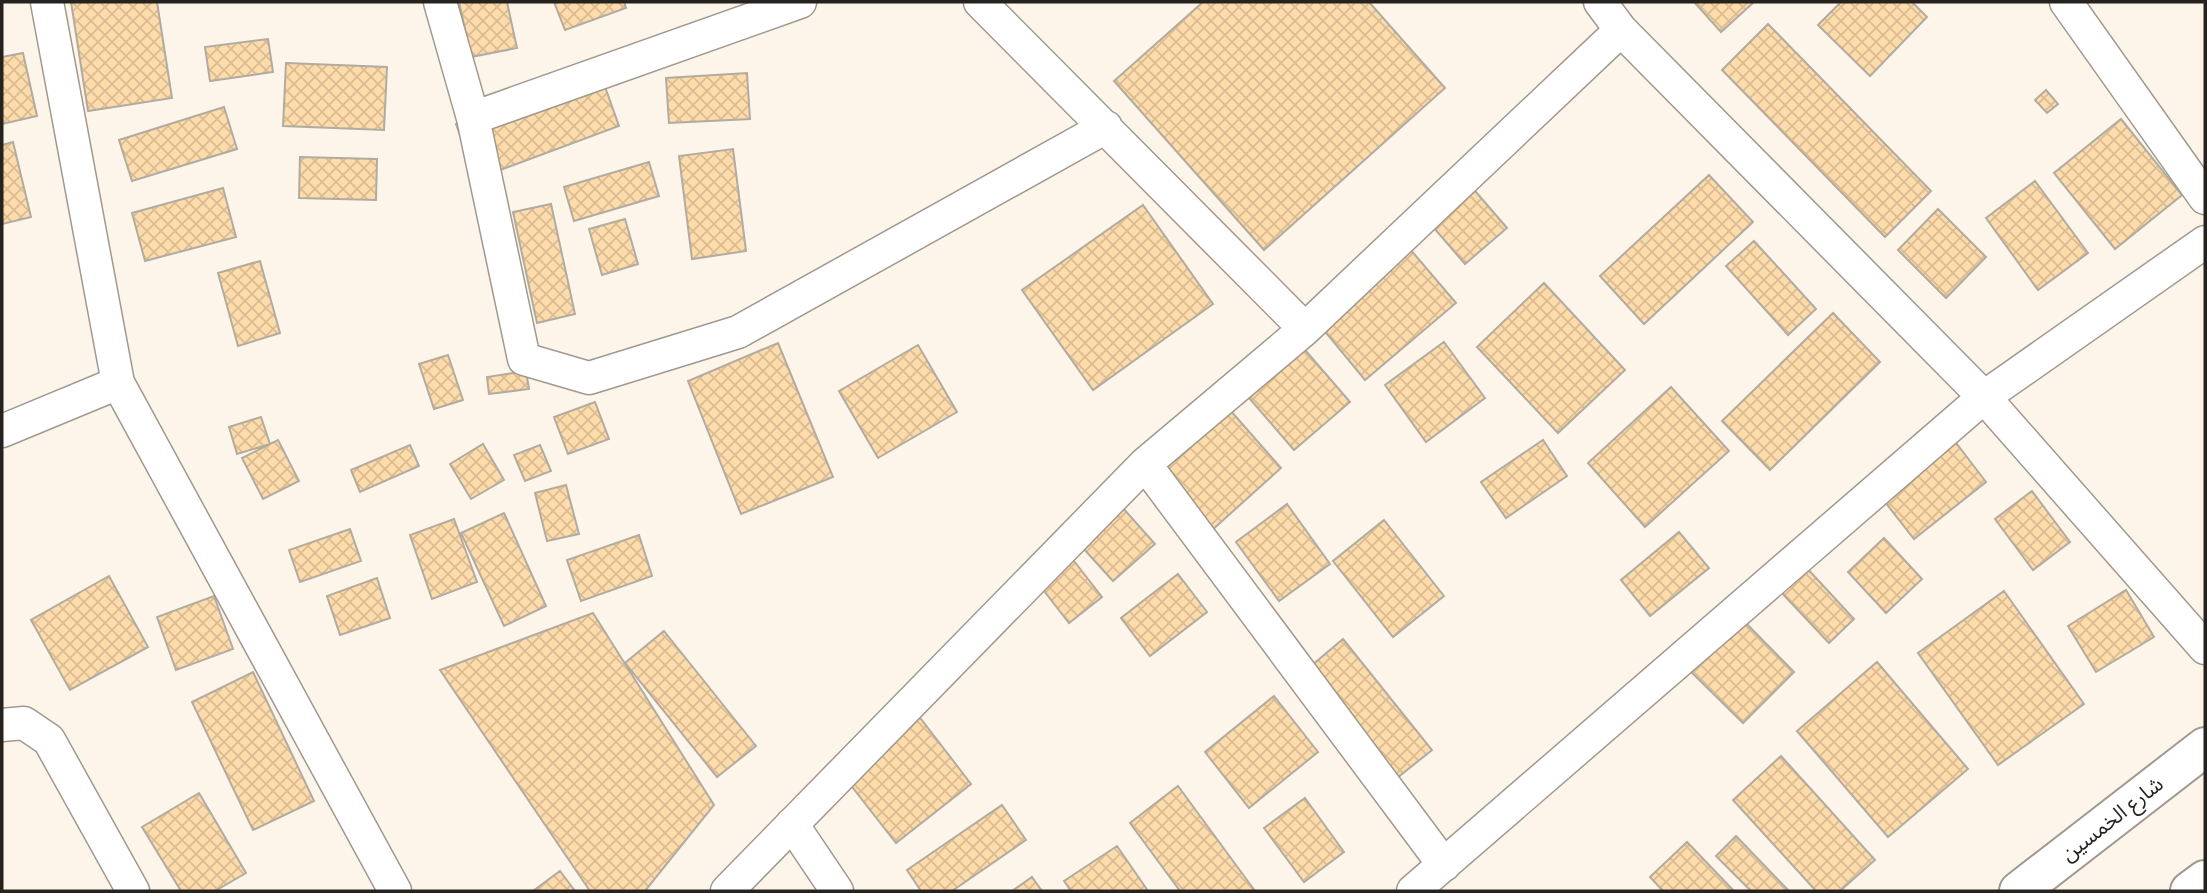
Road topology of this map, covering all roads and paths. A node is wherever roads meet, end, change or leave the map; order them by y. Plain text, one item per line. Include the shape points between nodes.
1 (47, 2) edge
2 (440, 2) edge
3 (800, 2) edge
4 (980, 2) edge
5 (1600, 2) edge
6 (2066, 2) edge
7 (1621, 30) junction
8 (473, 118) junction
9 (1106, 127) junction
10 (2205, 198) edge
11 (2205, 242) edge
12 (1305, 328) junction
13 (118, 383) junction
14 (1984, 397) junction
15 (2, 431) edge
16 (1145, 464) junction
17 (2205, 648) edge
18 (2, 725) edge
19 (2205, 747) edge
20 (792, 824) junction
21 (1444, 866) junction
22 (2205, 880) edge
23 (133, 891) edge
24 (395, 891) edge
25 (727, 891) edge
26 (836, 891) edge
27 (1413, 891) edge
28 (2019, 891) edge
29 (2190, 891) edge

1 - 13 street
2 - 8 street
3 - 8 street
4 - 9 street
5 - 7 street
6 - 10 street
7 - 12 street
7 - 14 street
8 - 9 street via 524,359 589,378 738,332
9 - 12 street
11 - 14 street
12 - 16 street
13 - 15 street
13 - 24 street
14 - 17 street
14 - 21 street
16 - 20 street
16 - 21 street
18 - 23 street via 24,723 50,740
19 - 28 main road, شارع الخمسين
20 - 25 street
20 - 26 street
21 - 27 street
22 - 29 main road

